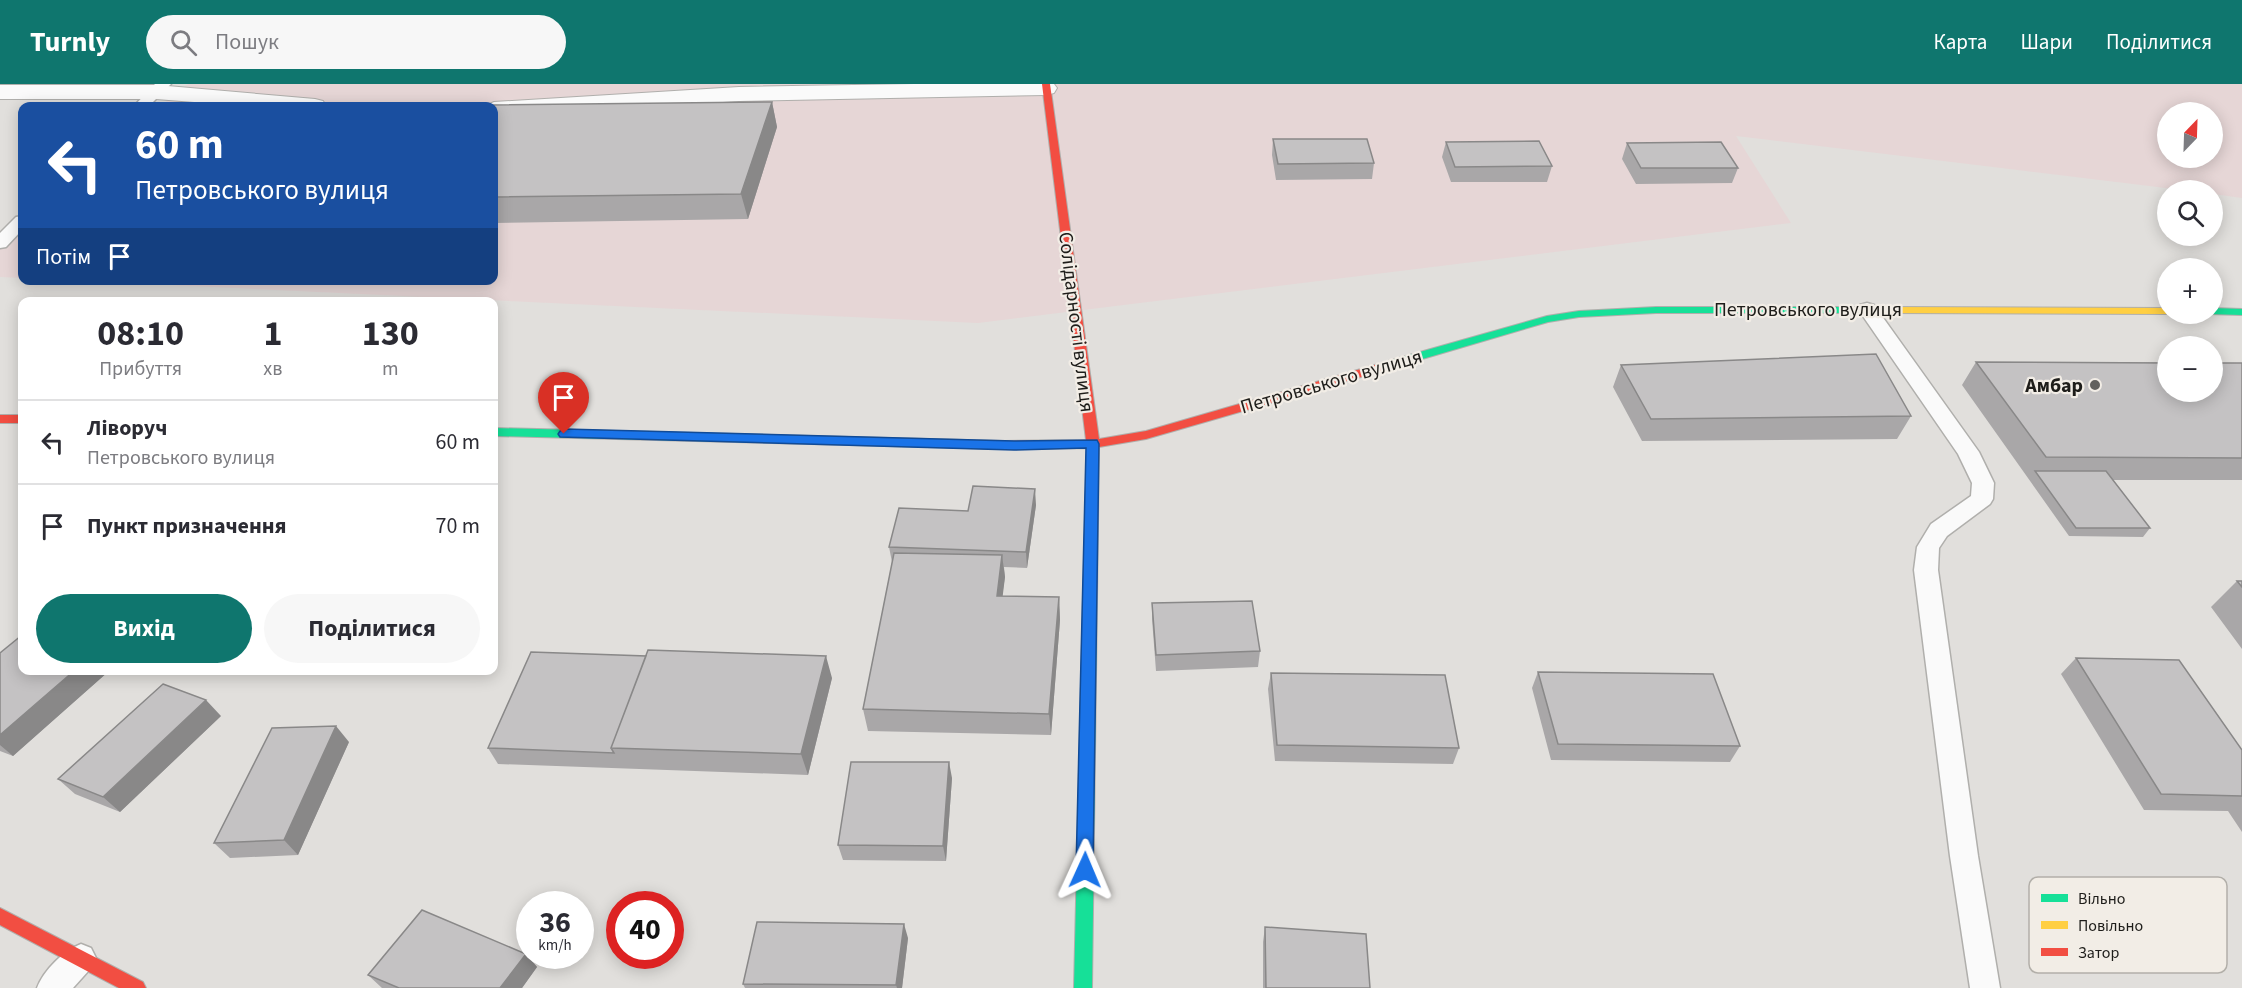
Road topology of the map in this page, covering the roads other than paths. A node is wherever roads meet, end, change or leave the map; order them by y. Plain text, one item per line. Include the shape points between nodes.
1 (1046, 86) edge
2 (0, 92) edge
3 (154, 94) edge
4 (261, 102) edge
5 (498, 110) edge
6 (18, 225) edge
7 (0, 243) edge
8 (1867, 309) junction
9 (2157, 311) edge
10 (2223, 311) edge
11 (2242, 312) edge
12 (0, 419) edge
13 (18, 419) edge
14 (498, 432) edge
15 (1093, 444) junction
16 (0, 916) edge
17 (81, 958) junction
18 (52, 988) edge
19 (137, 988) edge
20 (1083, 988) edge
21 (1985, 988) edge

1 - 5 street, Солідарності вулиця via 738,94
1 - 15 main road, Солідарності вулиця
2 - 3 street
3 - 4 street
6 - 7 lane
8 - 9 main road, Петровського вулиця
8 - 15 main road, Петровського вулиця via 1646,310 1548,319 1146,435
8 - 21 lane via 1968,452 1983,483 1982,499 1939,530 1928,547 1926,570
10 - 11 main road
12 - 13 main road
14 - 15 main road, Петровського вулиця
15 - 20 main road, Солідарності вулиця
16 - 17 main road
17 - 18 lane
17 - 19 main road

